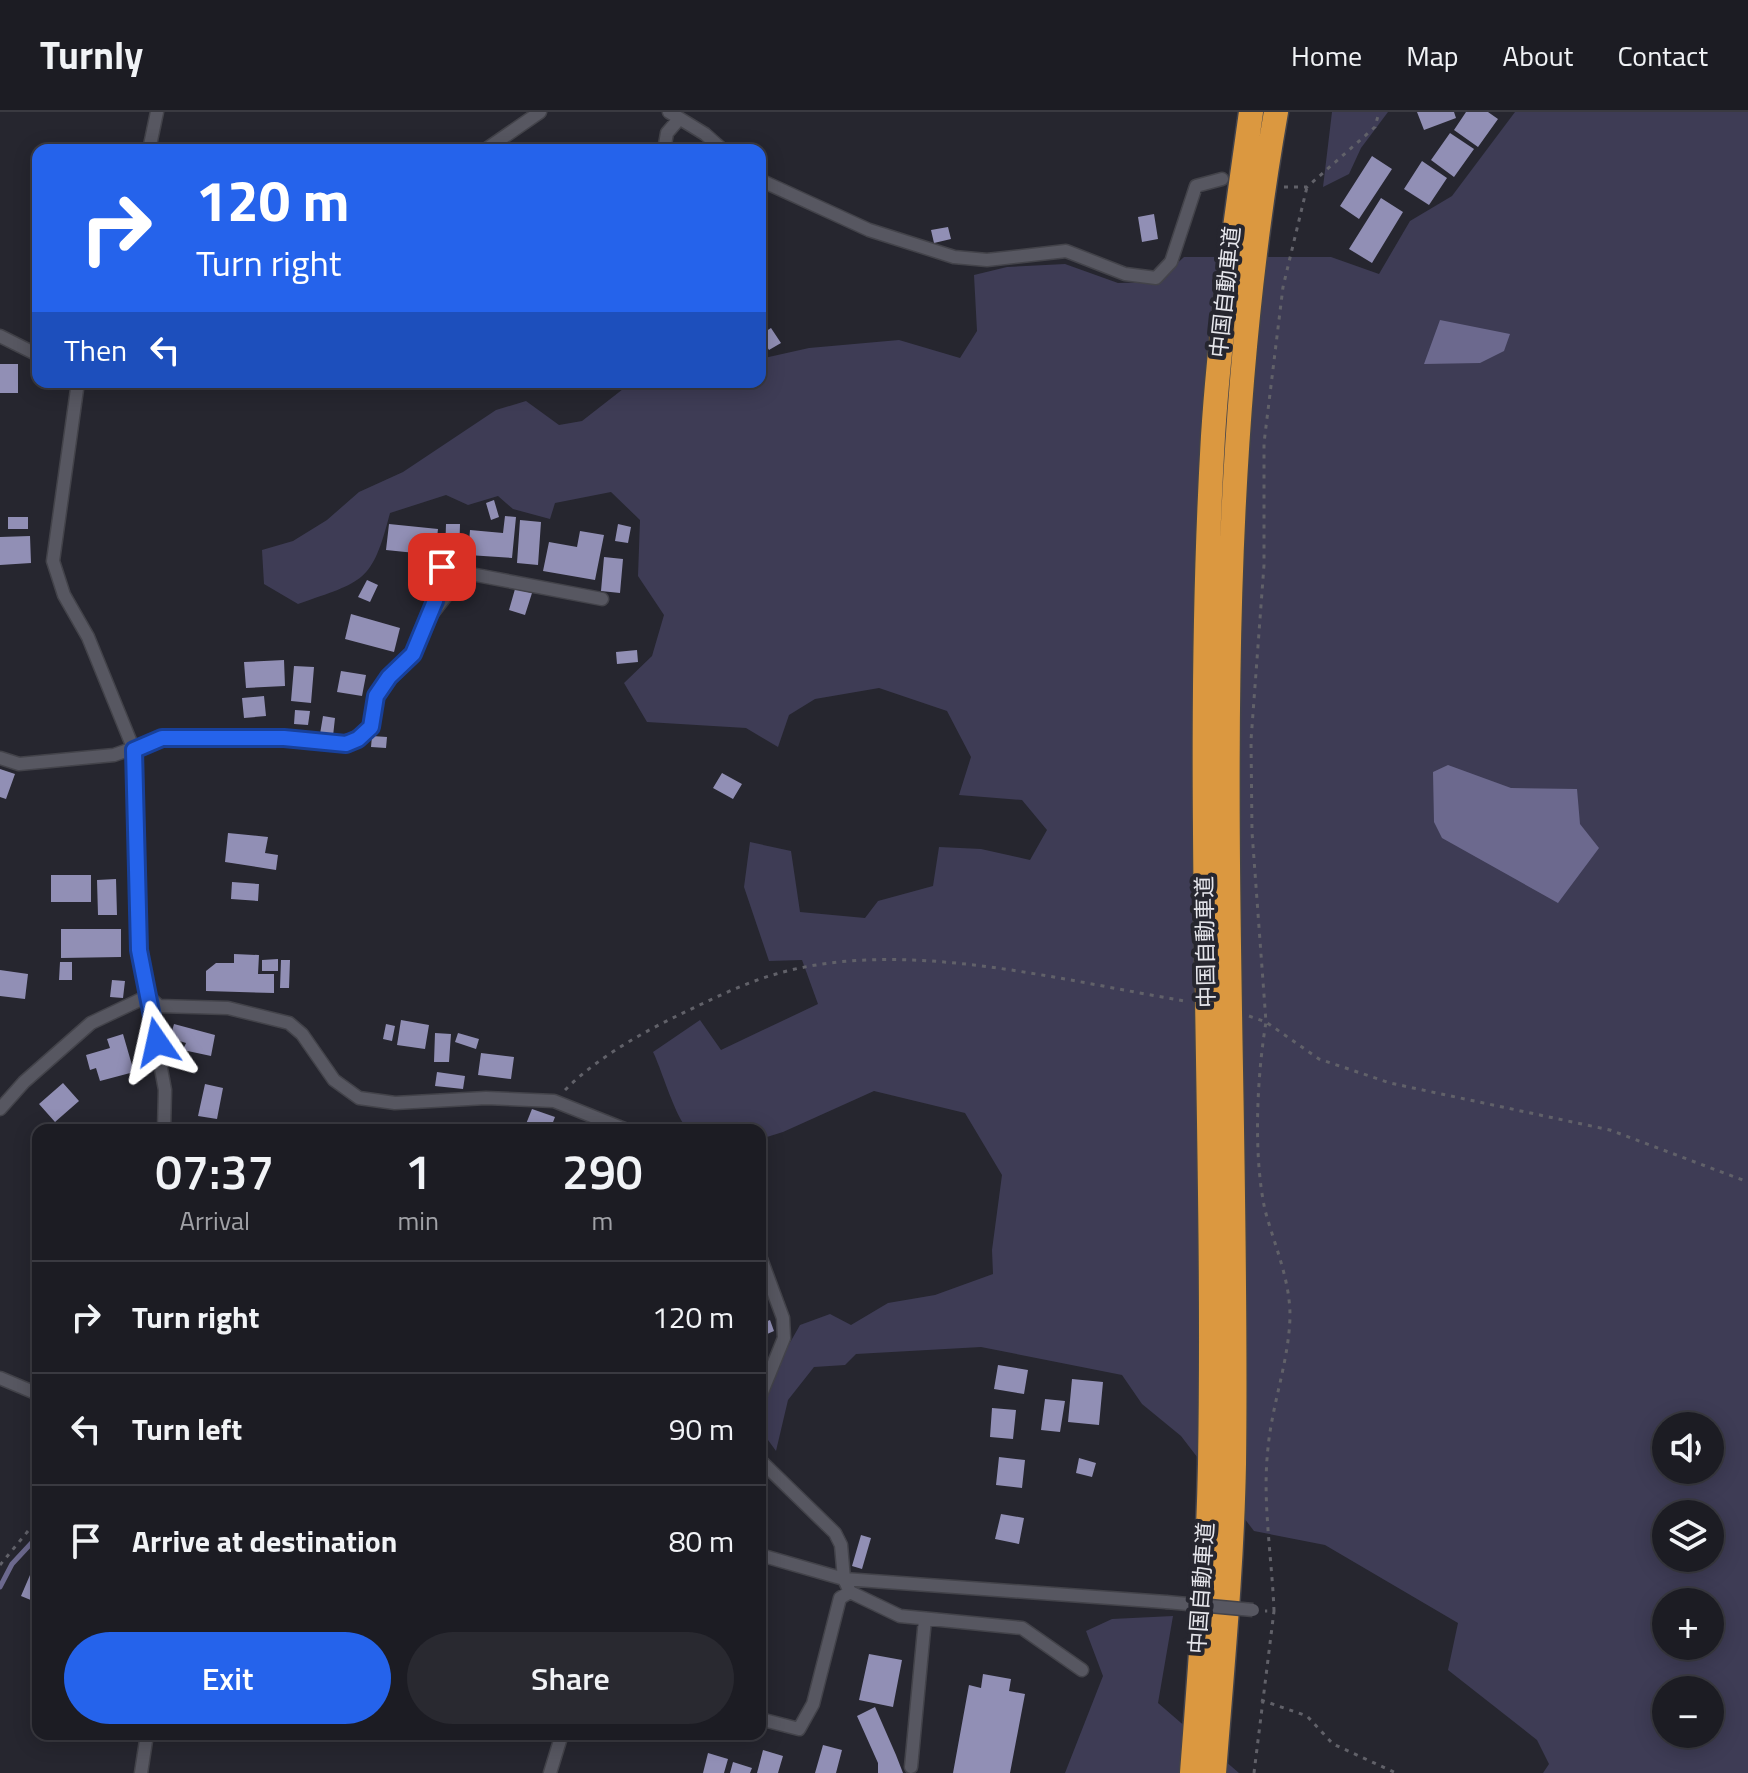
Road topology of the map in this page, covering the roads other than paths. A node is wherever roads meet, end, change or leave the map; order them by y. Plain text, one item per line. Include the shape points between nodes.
1 (157, 112) edge
2 (540, 112) edge
3 (1251, 112) edge
4 (1276, 112) edge
5 (674, 115) edge
6 (150, 144) edge
7 (494, 144) edge
8 (665, 144) edge
9 (716, 144) edge
10 (1222, 179) dead end
11 (766, 183) edge
12 (0, 336) edge
13 (32, 352) edge
14 (77, 388) edge
15 (442, 567) dead end
16 (602, 599) dead end
17 (427, 620) junction
18 (134, 750) junction
19 (0, 758) edge
20 (148, 996) junction
21 (0, 1109) edge
22 (164, 1124) edge
23 (612, 1124) edge
24 (766, 1272) edge
25 (0, 1378) edge
26 (766, 1382) edge
27 (32, 1391) edge
28 (766, 1466) edge
29 (766, 1557) edge
30 (844, 1579) junction
31 (850, 1592) junction
32 (1253, 1610) road end
33 (925, 1619) junction
34 (1082, 1670) dead end
35 (766, 1721) edge
36 (146, 1740) edge
37 (560, 1740) edge
38 (911, 1767) dead end
39 (141, 1773) edge
40 (550, 1773) edge
41 (1192, 1773) edge
42 (1214, 1773) edge

1 - 6 street
2 - 7 street
3 - 41 highway, 中国自動車道 via 1213,435 1203,755 1210,1465
4 - 42 highway, 中国自動車道 via 1247,307 1230,586 1234,1467
5 - 8 street
5 - 9 street
10 - 11 street via 1196,186 1171,262 1156,278 1125,274 1066,251 987,260 954,257 869,230
12 - 13 street
14 - 18 street via 53,561
15 - 17 lane
16 - 17 street via 471,574 462,576
17 - 18 street via 413,654 376,696 371,727 346,744 162,738
18 - 19 street via 36,763
18 - 20 street via 139,950
20 - 21 street via 91,1023
20 - 22 street via 165,1090
20 - 23 street via 159,1006 228,1008 289,1023 334,1080 368,1100 554,1101
24 - 26 street via 783,1318 784,1338
25 - 27 street
28 - 30 street via 835,1533
29 - 30 street
30 - 31 street
30 - 32 street, bridge
31 - 33 street via 900,1616
31 - 35 street via 840,1598 813,1704 799,1729
33 - 34 street via 1022,1628
33 - 38 street
36 - 39 street
37 - 40 street

